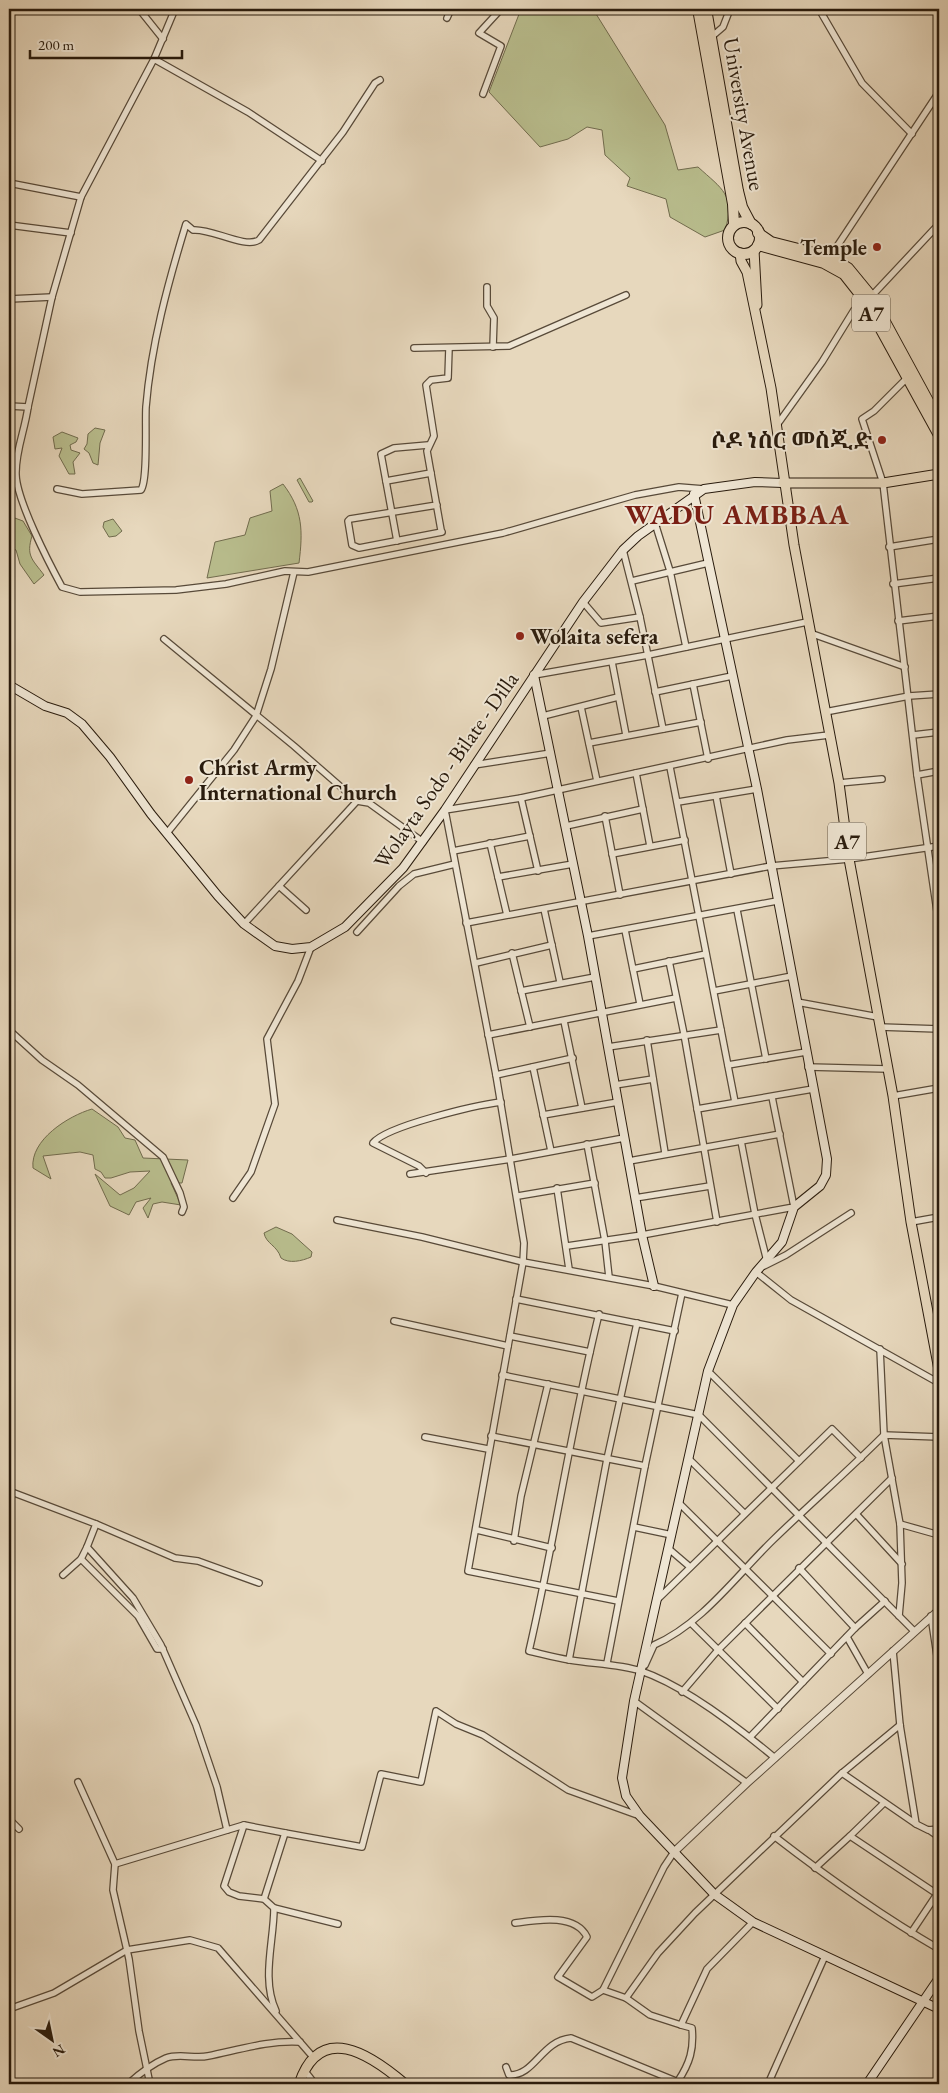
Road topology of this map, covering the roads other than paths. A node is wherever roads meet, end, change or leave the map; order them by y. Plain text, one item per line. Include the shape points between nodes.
1 (139, 9) edge
2 (175, 9) edge
3 (451, 9) edge
4 (501, 9) edge
5 (698, 9) edge
6 (706, 9) edge
7 (730, 9) edge
8 (819, 9) edge
9 (447, 18) dead end
10 (163, 39) junction
11 (707, 39) junction
12 (154, 60) junction
13 (380, 80) dead end
14 (939, 92) edge
15 (483, 94) dead end
16 (912, 134) junction
17 (322, 161) junction
18 (9, 183) edge
19 (81, 198) junction
20 (751, 224) junction
21 (939, 224) edge
22 (734, 225) junction
23 (9, 226) edge
24 (71, 233) junction
25 (758, 233) junction
26 (756, 247) junction
27 (740, 253) junction
28 (830, 257) junction
29 (488, 287) dead end
30 (626, 295) dead end
31 (52, 297) junction
32 (9, 298) edge
33 (869, 299) junction
34 (756, 312) junction
35 (493, 347) junction
36 (414, 348) dead end
37 (449, 348) junction
38 (910, 376) junction
39 (9, 406) edge
40 (28, 407) junction
41 (939, 422) edge
42 (776, 427) junction
43 (939, 435) edge
44 (428, 445) junction
45 (431, 473) junction
46 (939, 474) edge
47 (386, 481) junction
48 (784, 483) junction
49 (883, 483) junction
50 (57, 489) dead end
51 (704, 489) junction
52 (694, 494) junction
53 (437, 505) junction
54 (392, 512) junction
55 (655, 523) junction
56 (939, 539) edge
57 (397, 541) junction
58 (889, 547) junction
59 (623, 550) junction
60 (708, 563) junction
61 (670, 571) junction
62 (294, 572) junction
63 (939, 578) edge
64 (632, 581) junction
65 (893, 584) junction
66 (583, 602) junction
67 (640, 617) junction
68 (938, 617) edge
69 (898, 621) junction
70 (807, 622) junction
71 (809, 633) junction
72 (939, 634) edge
73 (164, 639) dead end
74 (725, 639) junction
75 (686, 647) junction
76 (648, 655) junction
77 (612, 662) junction
78 (905, 667) junction
79 (534, 676) junction
80 (732, 676) junction
81 (693, 684) junction
82 (9, 685) edge
83 (656, 692) junction
84 (939, 694) edge
85 (909, 696) junction
86 (618, 697) junction
87 (581, 707) junction
88 (825, 712) junction
89 (256, 716) junction
90 (543, 716) junction
91 (701, 722) junction
92 (663, 729) junction
93 (939, 732) edge
94 (829, 735) junction
95 (914, 735) junction
96 (626, 736) junction
97 (589, 743) junction
98 (749, 750) junction
99 (551, 753) junction
100 (708, 758) junction
101 (474, 765) junction
102 (670, 766) junction
103 (939, 771) edge
104 (636, 773) junction
105 (917, 774) junction
106 (882, 779) dead end
107 (597, 781) junction
108 (839, 783) junction
109 (558, 789) junction
110 (757, 789) junction
111 (716, 796) junction
112 (521, 798) junction
113 (357, 801) junction
114 (678, 802) junction
115 (643, 808) junction
116 (446, 810) junction
117 (605, 816) junction
118 (566, 826) junction
119 (167, 834) junction
120 (530, 836) junction
121 (685, 840) junction
122 (422, 842) junction
123 (490, 843) junction
124 (650, 846) junction
125 (939, 846) edge
126 (927, 847) junction
127 (453, 850) junction
128 (612, 854) junction
129 (849, 859) junction
130 (455, 864) junction
131 (573, 864) junction
132 (771, 866) junction
133 (538, 871) junction
134 (731, 874) junction
135 (498, 877) junction
136 (692, 881) junction
137 (279, 886) junction
138 (937, 886) edge
139 (620, 895) junction
140 (777, 901) junction
141 (580, 902) junction
142 (544, 909) junction
143 (306, 910) dead end
144 (737, 910) junction
145 (507, 915) junction
146 (699, 917) junction
147 (466, 923) junction
148 (244, 924) junction
149 (939, 924) edge
150 (626, 930) junction
151 (357, 932) dead end
152 (588, 936) junction
153 (552, 945) junction
154 (311, 947) junction
155 (512, 953) junction
156 (706, 954) junction
157 (669, 961) junction
158 (476, 963) junction
159 (633, 969) junction
160 (792, 976) junction
161 (595, 977) junction
162 (560, 982) junction
163 (751, 984) junction
164 (521, 991) junction
165 (714, 992) junction
166 (676, 998) junction
167 (797, 1002) junction
168 (640, 1004) junction
169 (602, 1012) junction
170 (878, 1017) junction
171 (564, 1021) junction
172 (530, 1027) junction
173 (880, 1027) junction
174 (939, 1029) edge
175 (9, 1030) edge
176 (721, 1030) junction
177 (684, 1034) junction
178 (488, 1035) junction
179 (647, 1040) junction
180 (608, 1047) junction
181 (806, 1052) junction
182 (572, 1058) junction
183 (766, 1059) junction
184 (728, 1065) junction
185 (533, 1067) junction
186 (808, 1067) junction
187 (888, 1069) junction
188 (496, 1075) junction
189 (653, 1079) junction
190 (615, 1086) junction
191 (939, 1088) edge
192 (813, 1089) junction
193 (892, 1096) junction
194 (772, 1097) junction
195 (501, 1102) junction
196 (618, 1102) junction
197 (735, 1102) junction
198 (582, 1108) junction
199 (697, 1109) junction
200 (543, 1115) junction
201 (780, 1134) junction
202 (624, 1138) junction
203 (741, 1141) junction
204 (587, 1144) junction
205 (704, 1147) junction
206 (551, 1152) junction
207 (664, 1153) junction
208 (512, 1159) junction
209 (629, 1161) junction
210 (426, 1173) junction
211 (410, 1174) dead end
212 (595, 1183) junction
213 (710, 1186) junction
214 (557, 1188) junction
215 (518, 1196) junction
216 (233, 1198) dead end
217 (635, 1198) junction
218 (794, 1207) junction
219 (182, 1212) dead end
220 (852, 1213) dead end
221 (755, 1214) junction
222 (939, 1217) edge
223 (337, 1220) dead end
224 (717, 1222) junction
225 (911, 1222) junction
226 (642, 1235) junction
227 (605, 1241) junction
228 (567, 1246) junction
229 (523, 1262) junction
230 (761, 1267) junction
231 (569, 1269) junction
232 (609, 1277) junction
233 (654, 1286) junction
234 (682, 1294) junction
235 (516, 1299) junction
236 (732, 1304) junction
237 (599, 1314) junction
238 (394, 1321) dead end
239 (638, 1323) junction
240 (674, 1331) junction
241 (510, 1336) junction
242 (508, 1346) junction
243 (880, 1349) junction
244 (590, 1352) junction
245 (938, 1353) edge
246 (939, 1370) edge
247 (708, 1371) junction
248 (502, 1375) junction
249 (939, 1383) edge
250 (548, 1384) junction
251 (582, 1390) junction
252 (621, 1400) junction
253 (658, 1406) junction
254 (699, 1414) junction
255 (884, 1435) junction
256 (490, 1436) junction
257 (425, 1437) dead end
258 (939, 1438) edge
259 (534, 1444) junction
260 (488, 1449) junction
261 (571, 1452) junction
262 (688, 1458) junction
263 (861, 1458) junction
264 (607, 1459) junction
265 (799, 1461) junction
266 (645, 1466) junction
267 (892, 1478) junction
268 (771, 1488) junction
269 (9, 1491) edge
270 (679, 1503) junction
271 (744, 1513) junction
272 (800, 1515) junction
273 (857, 1515) junction
274 (96, 1524) junction
275 (900, 1524) junction
276 (634, 1527) junction
277 (477, 1530) junction
278 (672, 1535) junction
279 (939, 1535) edge
280 (716, 1540) junction
281 (514, 1541) junction
282 (827, 1544) junction
283 (87, 1547) junction
284 (552, 1548) junction
285 (669, 1549) junction
286 (81, 1559) junction
287 (902, 1564) junction
288 (690, 1567) junction
289 (745, 1568) junction
290 (799, 1568) junction
291 (62, 1575) dead end
292 (259, 1583) dead end
293 (544, 1586) junction
294 (580, 1594) junction
295 (775, 1596) junction
296 (658, 1598) junction
297 (618, 1600) junction
298 (885, 1601) junction
299 (939, 1610) edge
300 (899, 1616) junction
301 (932, 1616) junction
302 (691, 1623) junction
303 (745, 1623) junction
304 (855, 1628) junction
305 (914, 1631) junction
306 (847, 1636) junction
307 (163, 1649) junction
308 (718, 1650) junction
309 (893, 1651) junction
310 (831, 1654) junction
311 (569, 1660) junction
312 (608, 1663) junction
313 (939, 1669) edge
314 (642, 1672) junction
315 (868, 1674) junction
316 (804, 1682) junction
317 (682, 1692) junction
318 (634, 1701) junction
319 (778, 1709) junction
320 (900, 1725) junction
321 (750, 1737) junction
322 (775, 1758) junction
323 (842, 1773) junction
324 (78, 1782) dead end
325 (747, 1783) junction
326 (884, 1803) junction
327 (640, 1816) junction
328 (9, 1819) edge
329 (916, 1824) junction
330 (244, 1825) junction
331 (19, 1829) dead end
332 (939, 1829) edge
333 (227, 1830) junction
334 (928, 1830) junction
335 (285, 1832) junction
336 (774, 1836) junction
337 (850, 1836) junction
338 (939, 1837) edge
339 (674, 1852) junction
340 (114, 1864) junction
341 (815, 1868) junction
342 (938, 1893) edge
343 (714, 1894) junction
344 (264, 1899) junction
345 (274, 1908) junction
346 (753, 1922) junction
347 (515, 1923) dead end
348 (338, 1924) dead end
349 (911, 1933) junction
350 (939, 1949) edge
351 (127, 1950) junction
352 (825, 1956) junction
353 (939, 1978) edge
354 (603, 1990) junction
355 (626, 1998) junction
356 (922, 2002) junction
357 (9, 2009) edge
358 (939, 2009) edge
359 (278, 2015) junction
360 (681, 2025) junction
361 (300, 2042) junction
362 (313, 2057) junction
363 (506, 2067) dead end
364 (148, 2069) junction
365 (304, 2070) junction
366 (681, 2083) edge
367 (128, 2084) edge
368 (150, 2084) edge
369 (299, 2084) edge
370 (315, 2084) edge
371 (405, 2084) edge
372 (768, 2084) edge
373 (867, 2084) edge

1 - 10 street
2 - 10 street
3 - 9 street
4 - 15 street via 479,33 501,46
5 - 11 highway, University Avenue / A7
6 - 11 highway, University Avenue / A7
7 - 11 street via 723,27
8 - 16 street via 862,83
10 - 12 street
11 - 20 highway, University Avenue / A7 via 738,191
11 - 22 highway, University Avenue / A7
12 - 17 street via 248,112
12 - 19 street
13 - 17 street
14 - 16 street
16 - 28 street
17 - 50 street via 262,238 255,242 193,230 186,224 155,337 147,404 143,488 82,494
18 - 19 street
19 - 24 street
20 - 22 highway
20 - 25 highway, A7
21 - 33 street
22 - 27 highway, A7 via 728,241
23 - 24 street
24 - 31 street
25 - 26 highway, A7
25 - 28 highway, A7 via 785,247
26 - 27 highway, A7
26 - 33 highway, A7 via 835,268
26 - 34 main road, A7
27 - 34 main road, A7
28 - 33 highway, A7 via 848,268
29 - 35 street via 487,306 494,318
30 - 35 street via 517,344
31 - 32 street
31 - 40 street
33 - 38 highway, A7
33 - 42 street via 854,310
34 - 42 main road, A7
35 - 37 street
36 - 37 street
37 - 44 street via 448,378 431,380 426,385 434,436
38 - 41 highway, A7
38 - 43 highway, A7
38 - 49 street via 862,419
39 - 40 street
40 - 62 street via 17,454 17,481 46,558 62,587 80,592 176,590
42 - 48 main road, A7
44 - 45 street
44 - 47 street via 382,452
45 - 47 street
45 - 53 street
46 - 49 main road
47 - 54 street
48 - 49 main road
48 - 51 main road, Wolayta Sodo - Bilate - Dilla via 755,482
48 - 70 main road, A7
49 - 58 street
51 - 52 main road, Wolayta Sodo - Bilate - Dilla
51 - 62 street via 680,487 635,495 495,535 343,563 321,570
52 - 55 main road, Wolayta Sodo - Bilate - Dilla
52 - 60 main road
53 - 54 street
53 - 57 street via 441,533
54 - 57 street
54 - 57 street via 351,518 348,521 352,545 355,548
55 - 59 main road, Wolayta Sodo - Bilate - Dilla
55 - 61 street
56 - 58 street
58 - 65 street
59 - 64 street
59 - 66 main road, Wolayta Sodo - Bilate - Dilla
60 - 61 street
60 - 74 main road
61 - 64 street
61 - 75 street
62 - 89 street via 271,669
63 - 65 street
64 - 67 street
65 - 69 street
66 - 67 street via 601,623
66 - 79 main road, Wolayta Sodo - Bilate - Dilla
67 - 76 street
68 - 69 street
68 - 72 street
69 - 78 street
70 - 71 main road, A7
70 - 74 street
71 - 78 street
71 - 88 main road, A7
73 - 89 street
74 - 75 street
74 - 80 main road
75 - 76 street
76 - 77 street
76 - 83 street
77 - 79 street
77 - 86 street
78 - 85 street
79 - 90 main road
79 - 101 main road, Wolayta Sodo - Bilate - Dilla
80 - 81 street
80 - 98 main road
81 - 83 street
81 - 91 street
82 - 119 main road, Wolayta Sodo - Bilate - Dilla via 45,706 67,713 82,724
83 - 92 street
84 - 85 street
85 - 88 street
85 - 95 street
86 - 87 street
86 - 96 street
87 - 90 street
87 - 97 street
88 - 94 main road, A7
89 - 113 street
89 - 119 street via 234,750
90 - 99 main road
91 - 92 street
91 - 100 street
92 - 96 street
93 - 95 street
94 - 98 street via 787,740
94 - 108 main road, A7
95 - 105 street
96 - 97 street
97 - 107 street
98 - 100 street
98 - 110 main road
99 - 101 street
99 - 109 main road
100 - 102 street
101 - 116 main road, Wolayta Sodo - Bilate - Dilla
102 - 104 street
102 - 114 street
103 - 105 street
104 - 107 street
104 - 115 street
105 - 126 street
106 - 108 street
107 - 109 street
108 - 129 main road, A7
109 - 112 street
109 - 118 main road
110 - 111 street
110 - 132 main road
111 - 114 street
111 - 134 street
112 - 116 street
112 - 120 street
113 - 122 street via 369,803
113 - 137 street
114 - 121 street
115 - 117 street
115 - 124 street
116 - 122 main road, Wolayta Sodo - Bilate - Dilla
116 - 127 street
117 - 118 street
117 - 128 street
118 - 131 main road
119 - 148 main road, Wolayta Sodo - Bilate - Dilla
120 - 123 street
120 - 133 street
121 - 124 street
121 - 136 street
122 - 154 main road, Wolayta Sodo - Bilate - Dilla via 360,914 339,932
123 - 127 street
123 - 135 street
124 - 128 street
125 - 126 street
126 - 129 street
126 - 138 street
127 - 130 street
128 - 139 street
129 - 132 street
129 - 170 main road, A7
130 - 147 street
130 - 151 street via 414,874
131 - 133 street
131 - 141 main road
132 - 134 street
132 - 140 main road
133 - 135 street
134 - 136 street
135 - 145 street
136 - 139 street
136 - 146 street
137 - 143 street
137 - 148 street
138 - 149 street
139 - 141 street
140 - 144 street
140 - 160 main road
141 - 142 street
141 - 152 main road
142 - 145 street
142 - 153 street
144 - 146 street
144 - 163 street
145 - 147 street
146 - 150 street
146 - 156 street
147 - 158 street
148 - 154 main road, Wolayta Sodo - Bilate - Dilla via 275,946 292,949
150 - 152 street
150 - 159 street
152 - 161 main road
153 - 155 street
153 - 162 street
154 - 216 street via 298,981 267,1039 275,1104 251,1172
155 - 158 street
155 - 164 street
156 - 157 street
156 - 165 street
157 - 159 street
157 - 166 street
158 - 178 street
159 - 168 street
160 - 163 street
160 - 167 main road
161 - 162 street
161 - 169 main road
162 - 164 street
163 - 165 street
163 - 183 street
164 - 172 street
165 - 176 street
166 - 168 street
166 - 177 street
167 - 170 street
167 - 181 main road
168 - 169 street
169 - 171 street
169 - 180 main road
170 - 173 main road, A7
171 - 172 street
171 - 182 street
172 - 178 street
173 - 174 street
173 - 187 main road, A7
175 - 219 street via 163,1157 180,1192
176 - 177 street
176 - 184 street
177 - 179 street
177 - 199 street
178 - 188 street
179 - 180 street
179 - 189 street
180 - 190 main road
181 - 183 street
181 - 186 main road
182 - 185 street
182 - 198 street
183 - 184 street
184 - 197 street
185 - 188 street
185 - 200 street
186 - 187 street
186 - 192 main road
187 - 193 main road, A7
188 - 195 street
189 - 190 street
189 - 207 street
190 - 196 main road
191 - 193 street
192 - 194 street
192 - 218 main road via 827,1159 826,1175 820,1186
193 - 225 main road, A7
194 - 197 street
194 - 201 street
195 - 208 street
195 - 210 street via 453,1112 392,1131 373,1143 419,1166
196 - 198 street
196 - 202 main road
197 - 199 street
198 - 200 street
199 - 205 street
200 - 206 street
201 - 203 street
201 - 218 street
202 - 204 street
202 - 209 main road
203 - 205 street
203 - 221 street
204 - 206 street
204 - 212 street
205 - 207 street
205 - 213 street
206 - 208 street
207 - 209 street
208 - 210 street
208 - 215 street
209 - 217 main road
210 - 211 street
212 - 214 street
212 - 227 street
213 - 217 street
213 - 224 street
214 - 215 street
214 - 228 street
215 - 229 street
217 - 226 main road
218 - 221 street
218 - 230 main road via 782,1242
220 - 230 street
221 - 224 street
221 - 230 street
222 - 225 street
223 - 229 street via 422,1236
224 - 226 street
225 - 245 main road, A7
226 - 227 street
226 - 233 main road
227 - 228 street
227 - 232 street
228 - 231 street
229 - 231 street
229 - 235 street
230 - 236 main road
230 - 243 street via 791,1300
231 - 232 street
232 - 233 street
233 - 234 street
234 - 236 street
234 - 240 street
235 - 237 street
235 - 241 street
236 - 247 main road
237 - 239 street
237 - 244 street
238 - 242 street
239 - 240 street
239 - 252 street
240 - 253 street
241 - 242 street
241 - 244 street
242 - 248 street
243 - 249 street
243 - 255 street
244 - 251 street
245 - 246 main road, A7
247 - 254 main road
247 - 265 street
248 - 250 street
248 - 256 street
250 - 251 street
250 - 259 street
251 - 252 street
251 - 261 street
252 - 253 street
252 - 264 street
253 - 254 street
253 - 266 street
254 - 262 main road
254 - 268 street
255 - 258 street
255 - 263 street
255 - 267 street
256 - 259 street
256 - 260 street
257 - 260 street
259 - 261 street
259 - 281 street
260 - 277 street
261 - 264 street
261 - 284 street
262 - 270 main road
262 - 271 street
263 - 265 street via 832,1430
263 - 272 street
264 - 266 street
264 - 294 street
265 - 268 street
266 - 276 street
267 - 273 street
267 - 275 street
268 - 271 street
268 - 272 street
269 - 274 street
270 - 278 main road
270 - 280 street
271 - 280 street
272 - 282 street
272 - 289 street
273 - 282 street
273 - 287 street
274 - 283 street
274 - 292 street via 175,1558 198,1561
275 - 279 street
275 - 287 street
276 - 278 street
276 - 297 street
277 - 281 street
277 - 293 street via 468,1571
278 - 285 main road
280 - 288 street
280 - 289 street
281 - 284 street
282 - 290 street
282 - 298 street
283 - 286 street
283 - 307 street via 133,1598
284 - 293 street
285 - 288 street
285 - 296 main road
286 - 291 street
286 - 307 street via 138,1616 157,1649
287 - 300 street
288 - 296 street
289 - 295 street
289 - 302 street
290 - 295 street
290 - 304 street
293 - 294 street
293 - 311 street via 529,1651
294 - 297 street
294 - 311 street
295 - 303 street
295 - 310 street
296 - 314 main road
297 - 312 street
298 - 300 street
298 - 304 street
299 - 301 street
300 - 305 street
301 - 305 street
301 - 313 street
302 - 308 street
302 - 314 street via 654,1645
303 - 308 street
303 - 316 street
304 - 306 street
305 - 309 street
306 - 310 street
306 - 315 street
307 - 333 street via 196,1725 217,1787
308 - 317 street
308 - 319 street
309 - 315 street
309 - 320 street
310 - 316 street
311 - 312 street
312 - 314 street
314 - 317 street
314 - 318 main road
315 - 322 street
316 - 319 street
317 - 321 street
318 - 325 street
318 - 327 main road via 622,1778 626,1796
319 - 321 street
320 - 323 street
320 - 329 street
321 - 322 street
322 - 325 street
323 - 326 street
323 - 336 street
324 - 340 street
325 - 339 street
326 - 329 street
326 - 337 street
327 - 335 street via 568,1790 483,1735 436,1711 421,1782 381,1774 362,1848
327 - 339 main road
328 - 331 street
329 - 334 street
330 - 333 street
330 - 335 street
330 - 344 street via 224,1886 239,1896
332 - 334 street
333 - 340 street
334 - 338 street
335 - 344 street
336 - 341 street
336 - 343 street
337 - 341 street
337 - 342 street
339 - 343 main road
339 - 354 street
340 - 351 street via 113,1890
341 - 349 street
342 - 349 street
343 - 346 main road
343 - 355 street via 658,1953
344 - 345 street
345 - 348 street
345 - 359 street via 270,1987 271,2000
346 - 352 main road
346 - 360 street via 706,1969
347 - 354 street via 564,1921 584,1932 587,1937 558,1977 592,1997
349 - 350 street
351 - 357 street via 54,1993
351 - 359 street via 190,1940 218,1948
351 - 364 street
352 - 356 main road
352 - 372 street
353 - 356 main road
354 - 355 street
355 - 360 street via 650,2015
356 - 358 main road
356 - 373 main road
359 - 361 street
360 - 366 street via 692,2028 694,2043
361 - 362 street
361 - 364 street via 275,2042 207,2056 167,2058
362 - 365 main road
362 - 371 main road via 327,2048 344,2048 378,2064
363 - 366 street via 509,2075 524,2072 550,2045 560,2039 571,2038
364 - 367 street
364 - 368 street
365 - 369 main road
365 - 370 street

